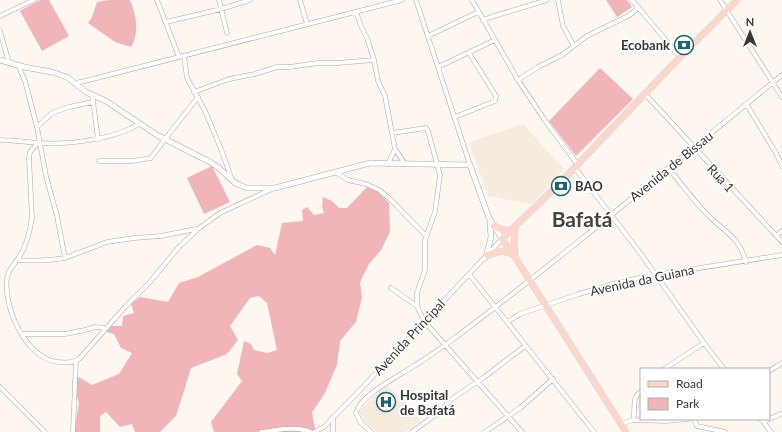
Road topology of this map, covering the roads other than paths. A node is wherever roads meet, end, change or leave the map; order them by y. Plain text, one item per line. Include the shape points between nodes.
1 (34, 0) edge
2 (157, 0) edge
3 (218, 0) edge
4 (250, 0) edge
5 (300, 0) edge
6 (402, 0) edge
7 (416, 0) edge
8 (472, 0) edge
9 (547, 0) edge
10 (558, 0) edge
11 (632, 0) edge
12 (720, 0) edge
13 (737, 0) edge
14 (638, 8) junction
15 (221, 9) junction
16 (726, 10) junction
17 (356, 12) junction
18 (478, 12) junction
19 (0, 16) edge
20 (483, 20) junction
21 (166, 22) junction
22 (307, 24) junction
23 (0, 31) edge
24 (227, 33) dead end
25 (428, 36) junction
26 (495, 40) junction
27 (574, 46) junction
28 (469, 53) junction
29 (181, 57) junction
30 (680, 57) junction
31 (0, 60) edge
32 (374, 60) junction
33 (9, 63) junction
34 (18, 65) junction
35 (438, 67) junction
36 (782, 76) edge
37 (518, 80) junction
38 (75, 83) junction
39 (773, 83) junction
40 (194, 92) junction
41 (92, 94) junction
42 (645, 94) junction
43 (198, 97) junction
44 (782, 97) edge
45 (93, 102) junction
46 (747, 105) junction
47 (455, 117) junction
48 (139, 124) junction
49 (37, 127) junction
50 (392, 133) junction
51 (98, 139) junction
52 (165, 139) junction
53 (0, 140) edge
54 (39, 143) junction
55 (694, 148) junction
56 (395, 149) junction
57 (99, 162) dead end
58 (388, 164) junction
59 (405, 164) junction
60 (438, 165) junction
61 (470, 165) junction
62 (576, 166) junction
63 (782, 166) edge
64 (668, 168) junction
65 (336, 172) junction
66 (232, 180) junction
67 (275, 188) junction
68 (610, 215) junction
69 (489, 218) junction
70 (494, 226) junction
71 (198, 229) junction
72 (513, 229) junction
73 (782, 231) edge
74 (777, 235) junction
75 (426, 236) junction
76 (502, 239) junction
77 (782, 242) edge
78 (514, 255) junction
79 (782, 255) edge
80 (486, 256) junction
81 (65, 258) junction
82 (17, 260) junction
83 (746, 262) junction
84 (469, 274) junction
85 (656, 275) junction
86 (530, 280) junction
87 (391, 288) dead end
88 (417, 306) junction
89 (546, 306) junction
90 (495, 307) junction
91 (424, 321) junction
92 (507, 322) junction
93 (107, 328) junction
94 (21, 334) junction
95 (704, 343) junction
96 (445, 345) junction
97 (525, 346) junction
98 (76, 361) junction
99 (782, 363) edge
100 (666, 368) edge
101 (721, 368) edge
102 (770, 370) edge
103 (553, 380) junction
104 (478, 381) junction
105 (0, 387) edge
106 (640, 393) edge
107 (782, 413) edge
108 (333, 417) junction
109 (507, 417) junction
110 (770, 418) edge
111 (633, 420) junction
112 (677, 420) edge
113 (694, 420) edge
114 (762, 421) edge
115 (621, 424) junction
116 (45, 432) edge
117 (73, 432) edge
118 (261, 432) edge
119 (313, 432) edge
120 (333, 432) edge
121 (371, 432) edge
122 (412, 432) edge
123 (485, 432) edge
124 (522, 432) edge
125 (594, 432) edge
126 (626, 432) edge
127 (725, 432) edge
128 (771, 432) edge

1 - 19 street
2 - 21 street
3 - 15 street
4 - 15 street
5 - 22 street
6 - 17 street
7 - 25 street
8 - 18 street
9 - 20 street
10 - 27 street via 563,26
11 - 14 street
12 - 16 street
13 - 16 main road
14 - 27 street
14 - 30 street
15 - 21 street
15 - 24 street
16 - 30 main road
16 - 39 street
17 - 22 street
17 - 32 street
18 - 20 street
18 - 25 street
20 - 26 street
21 - 29 street
22 - 29 street
23 - 33 street
25 - 35 street
26 - 28 street
26 - 37 street
27 - 37 street
28 - 35 street
28 - 47 street via 485,76 496,99 488,105
29 - 38 street
29 - 40 street
30 - 42 main road
31 - 33 street
32 - 40 street via 318,62 277,67 229,79
32 - 50 street via 378,82 385,96
33 - 34 street
34 - 38 street via 58,74
34 - 49 street
35 - 47 street
36 - 39 street, Avenida de Bissau
37 - 62 street
38 - 41 street
39 - 44 street
39 - 46 street, Avenida de Bissau
40 - 43 street
41 - 45 street
41 - 48 street
42 - 55 street, Rua 1
42 - 62 main road
43 - 52 street
43 - 66 street
45 - 49 street via 52,113
45 - 51 street
46 - 55 street, Avenida de Bissau
46 - 63 street
47 - 61 street
48 - 51 street
48 - 52 street
49 - 54 street
50 - 56 street
50 - 60 street via 426,128
51 - 54 street
52 - 57 street via 151,158
52 - 66 street via 210,162
53 - 54 street
54 - 81 street via 58,216
54 - 82 street via 30,152 29,158 31,226
55 - 64 street, Avenida de Bissau
55 - 74 street, Rua 1
56 - 58 street
56 - 59 street
58 - 59 street
58 - 65 street via 370,163
59 - 60 street
60 - 61 street
60 - 75 street via 440,175 437,202
61 - 69 street
62 - 68 street
62 - 72 main road
64 - 68 street, Avenida de Bissau
64 - 83 street via 709,216 734,239
65 - 67 street
65 - 75 street via 348,180 379,190
66 - 67 street via 247,188
67 - 71 street via 220,213
68 - 85 street
68 - 86 street, Avenida de Bissau
69 - 70 street
69 - 80 street via 491,237
70 - 72 main road via 500,229
70 - 76 street
71 - 81 street via 107,242
71 - 93 street
72 - 76 main road
72 - 78 main road
73 - 74 street
74 - 77 street, Rua 1
75 - 88 street via 426,270 417,293
76 - 78 main road
76 - 80 street, Avenida Principal
78 - 80 main road via 502,251
78 - 86 main road
79 - 83 street, Avenida da Guiana
80 - 84 street, Avenida Principal
81 - 82 street via 47,261
82 - 94 street via 8,271 6,283 10,305
83 - 85 street, Avenida da Guiana
84 - 90 street
84 - 91 street, Avenida Principal
85 - 89 street, Avenida da Guiana via 579,294
85 - 95 street
86 - 89 main road
86 - 90 street, Avenida de Bissau
87 - 88 street
88 - 91 street
89 - 92 street, Avenida da Guiana via 520,314
89 - 115 main road
90 - 92 street
90 - 96 street, Avenida de Bissau
91 - 96 street
91 - 108 street, Avenida Principal
92 - 97 street
93 - 94 street via 95,327 65,334
93 - 98 street
94 - 98 street via 33,349 48,360 65,363
95 - 100 street
95 - 101 street
96 - 104 street
96 - 121 street, Avenida de Bissau via 382,385 360,405 356,413 358,418
97 - 103 street
97 - 104 street
98 - 117 street
99 - 102 street
103 - 109 street
103 - 125 street
104 - 109 street
104 - 122 street via 452,398 438,413
105 - 116 street
106 - 111 street via 635,400
107 - 110 street
108 - 119 street, Avenida Principal via 324,427
108 - 120 street
109 - 123 street
109 - 124 street
111 - 112 street
111 - 115 street
113 - 127 street via 697,426
114 - 128 street
115 - 126 main road
118 - 119 street via 301,428

